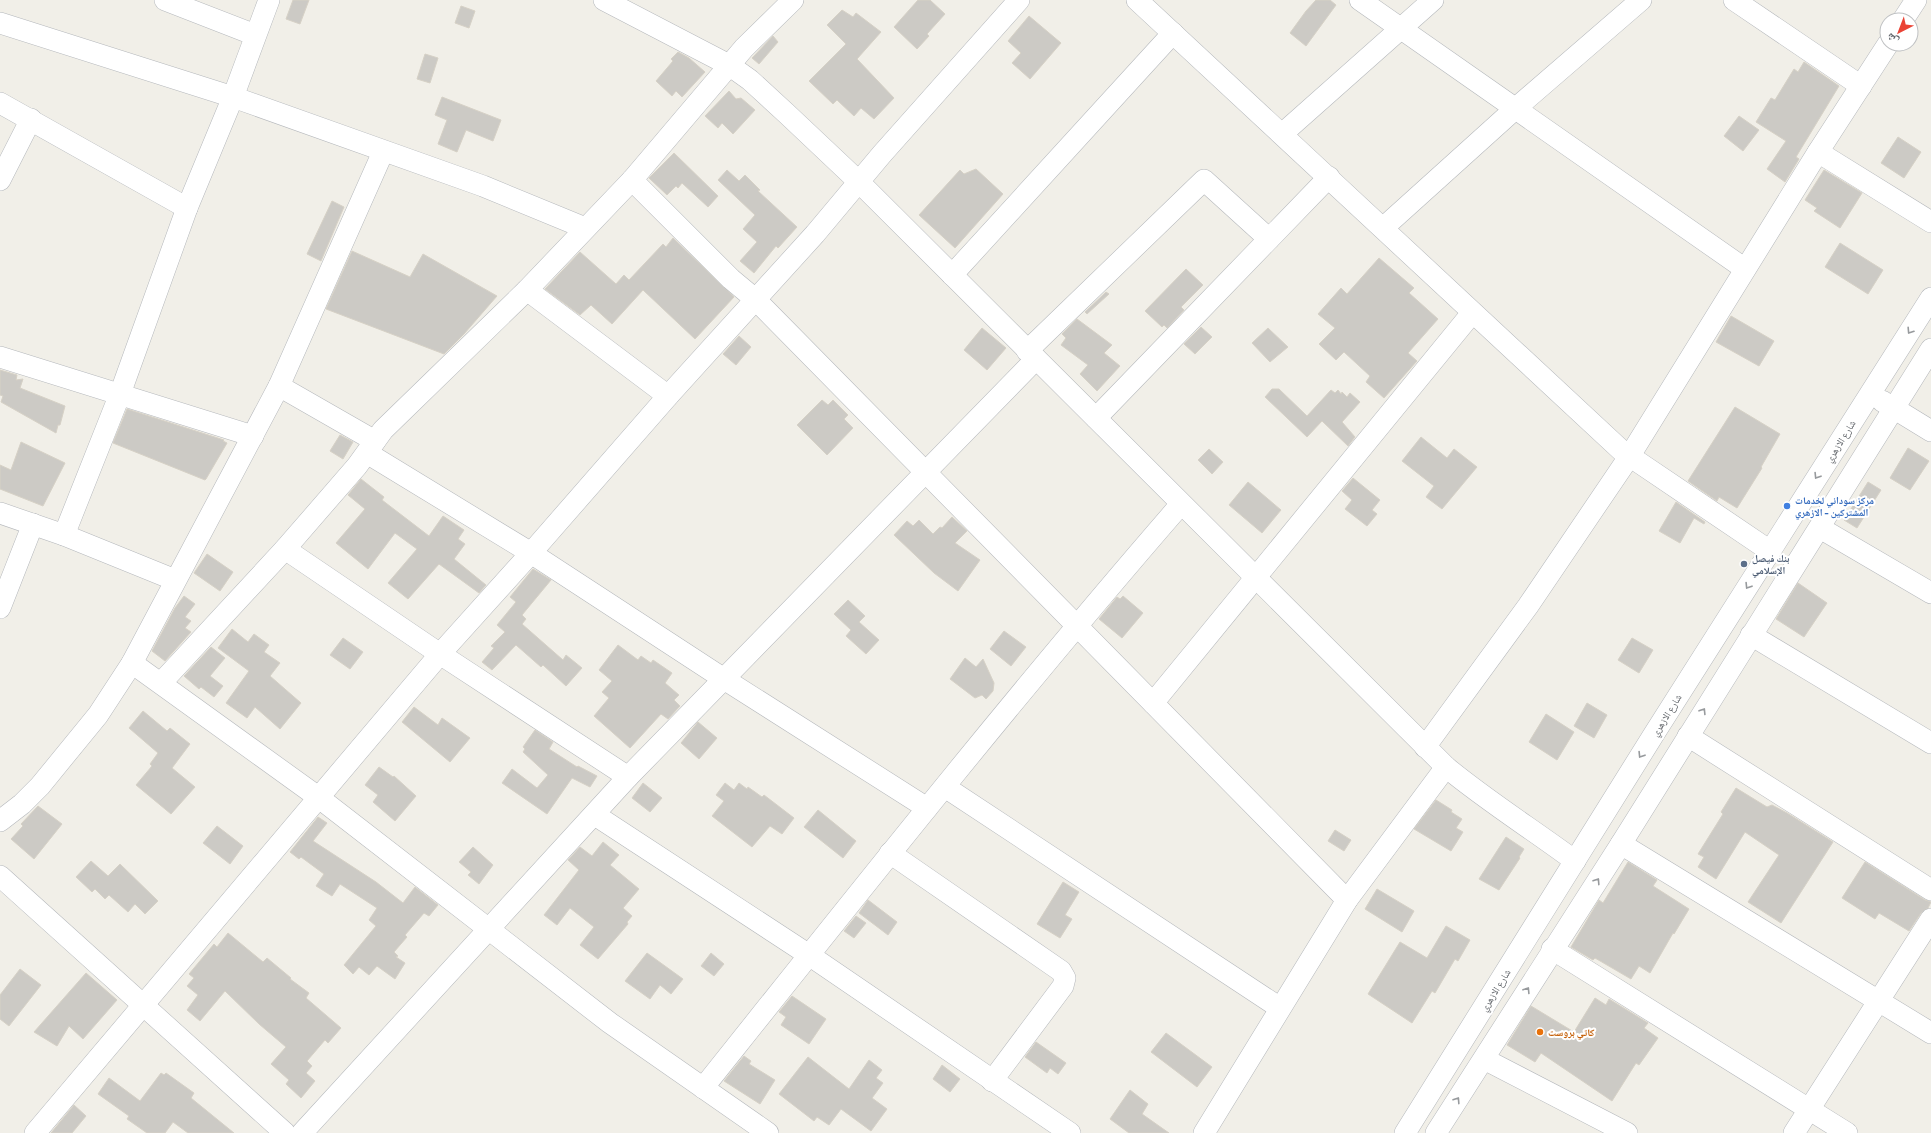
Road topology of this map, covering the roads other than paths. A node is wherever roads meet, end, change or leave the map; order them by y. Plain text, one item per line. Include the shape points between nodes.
1 (165, 0) edge
2 (269, 0) edge
3 (604, 0) edge
4 (793, 0) edge
5 (1019, 0) edge
6 (1137, 0) edge
7 (1360, 0) edge
8 (1433, 0) edge
9 (1641, 0) edge
10 (1734, 0) edge
11 (1916, 0) edge
12 (1909, 12) edge
13 (0, 23) edge
14 (1400, 28) junction
15 (1173, 33) junction
16 (255, 35) junction
17 (1883, 52) edge
18 (729, 65) junction
19 (1861, 86) junction
20 (233, 97) junction
21 (0, 103) edge
22 (1516, 108) junction
23 (31, 119) junction
24 (1282, 134) junction
25 (384, 152) junction
26 (1818, 152) junction
27 (1329, 178) junction
28 (0, 180) edge
29 (632, 180) junction
30 (858, 182) junction
31 (187, 208) junction
32 (1931, 222) edge
33 (585, 228) junction
34 (1383, 228) junction
35 (1269, 239) junction
36 (1745, 269) junction
37 (952, 275) junction
38 (527, 290) junction
39 (1931, 298) edge
40 (755, 299) junction
41 (1472, 313) junction
42 (1931, 349) edge
43 (1031, 355) junction
44 (0, 357) edge
45 (279, 386) junction
46 (1870, 393) junction
47 (120, 394) junction
48 (668, 396) junction
49 (1894, 409) junction
50 (1096, 418) junction
51 (1931, 431) edge
52 (253, 436) junction
53 (371, 447) junction
54 (1629, 457) junction
55 (925, 472) junction
56 (1181, 504) junction
57 (0, 513) edge
58 (33, 524) junction
59 (1820, 528) junction
60 (64, 535) junction
61 (285, 549) junction
62 (1770, 551) junction
63 (532, 553) junction
64 (1254, 577) junction
65 (175, 580) junction
66 (1931, 593) edge
67 (0, 608) edge
68 (1077, 625) junction
69 (1751, 636) junction
70 (440, 654) junction
71 (132, 663) junction
72 (724, 679) junction
73 (161, 683) junction
74 (1153, 703) junction
75 (1688, 736) junction
76 (1931, 743) edge
77 (1425, 747) junction
78 (1446, 767) junction
79 (628, 777) junction
80 (945, 788) junction
81 (318, 797) junction
82 (927, 808) junction
83 (595, 814) junction
84 (0, 821) edge
85 (1621, 844) junction
86 (890, 853) junction
87 (1575, 861) junction
88 (0, 876) edge
89 (1931, 890) edge
90 (1347, 900) junction
91 (1931, 919) edge
92 (489, 931) junction
93 (1552, 949) junction
94 (809, 954) junction
95 (1879, 1000) junction
96 (143, 1005) junction
97 (1280, 1008) junction
98 (1931, 1033) edge
99 (1484, 1059) junction
100 (992, 1080) junction
101 (703, 1088) junction
102 (1809, 1110) junction
103 (35, 1133) edge
104 (285, 1133) edge
105 (302, 1133) edge
106 (768, 1133) edge
107 (1070, 1133) edge
108 (1204, 1133) edge
109 (1405, 1133) edge
110 (1436, 1133) edge
111 (1627, 1133) edge
112 (1794, 1133) edge
113 (1847, 1133) edge

1 - 16 street
2 - 16 street
3 - 18 street
4 - 18 street
5 - 30 street
6 - 15 street
7 - 14 street
8 - 14 street
9 - 22 street
10 - 19 street
11 - 12 street
13 - 20 street
14 - 22 street
14 - 24 street
15 - 24 street
15 - 37 street
16 - 20 street
17 - 19 street
18 - 29 street
18 - 30 street via 782,109
19 - 26 street
20 - 25 street
20 - 31 street
21 - 23 street
22 - 34 street
22 - 36 street
23 - 28 street
23 - 31 street
24 - 27 street
25 - 33 street via 483,186
25 - 45 street
26 - 32 street
26 - 36 street
27 - 34 street
27 - 35 street
29 - 33 street
29 - 40 street via 731,279
30 - 37 street
30 - 40 street via 815,234
31 - 47 street
33 - 38 street
34 - 41 street
35 - 43 street via 1204,180
35 - 50 street
36 - 54 street
37 - 43 street
38 - 48 street
38 - 53 street via 394,419
39 -> 46 street, شارع الازهري
40 - 48 street
40 - 55 street
41 - 54 street
41 - 64 street
42 - 49 street
43 - 50 street
43 - 55 street
44 - 47 street
45 - 52 street
45 - 53 street
46 - 49 street
46 -> 62 street, شارع الازهري
47 - 52 street
47 - 60 street
48 - 63 street
49 - 51 street
49 - 59 street
50 - 56 street
52 - 65 street
53 - 61 street
53 - 63 street
54 - 62 street
54 - 77 street via 1528,606
55 - 68 street
55 - 72 street
56 - 64 street
56 - 68 street
57 - 58 street
58 - 60 street
58 - 67 street
59 - 66 street
59 - 69 street
60 - 65 street
61 - 70 street
61 - 73 street
62 -> 87 street, شارع الازهري
63 - 70 street
63 - 72 street
64 - 74 street
64 - 77 street
65 - 71 street
68 - 74 street
68 - 80 street
75 -> 69 street
69 - 76 street
70 - 79 street
70 - 81 street
71 - 73 street
71 - 84 street via 98,715 40,786
72 - 79 street
72 - 82 street
73 - 81 street
74 - 90 street
75 - 85 street
75 - 89 street
77 - 78 street
78 - 87 street via 1492,803
78 - 90 street
79 - 83 street
80 - 82 street
80 - 97 street
81 - 92 street
81 - 96 street
82 - 86 street
83 - 92 street
83 - 94 street
93 -> 85 street
85 - 95 street
86 - 94 street
86 - 100 street via 1061,971 1065,978 1063,986
87 - 109 street, شارع الازهري
88 - 96 street
90 - 97 street
91 - 95 street
92 - 101 street via 610,1023
92 - 105 street
99 -> 93 street
93 - 102 street
94 - 100 street
94 - 101 street
95 - 98 street
95 - 102 street
96 - 103 street
96 - 104 street
97 - 108 street
110 -> 99 street
99 - 111 street
100 - 107 street
101 - 106 street
102 - 112 street
102 - 113 street

